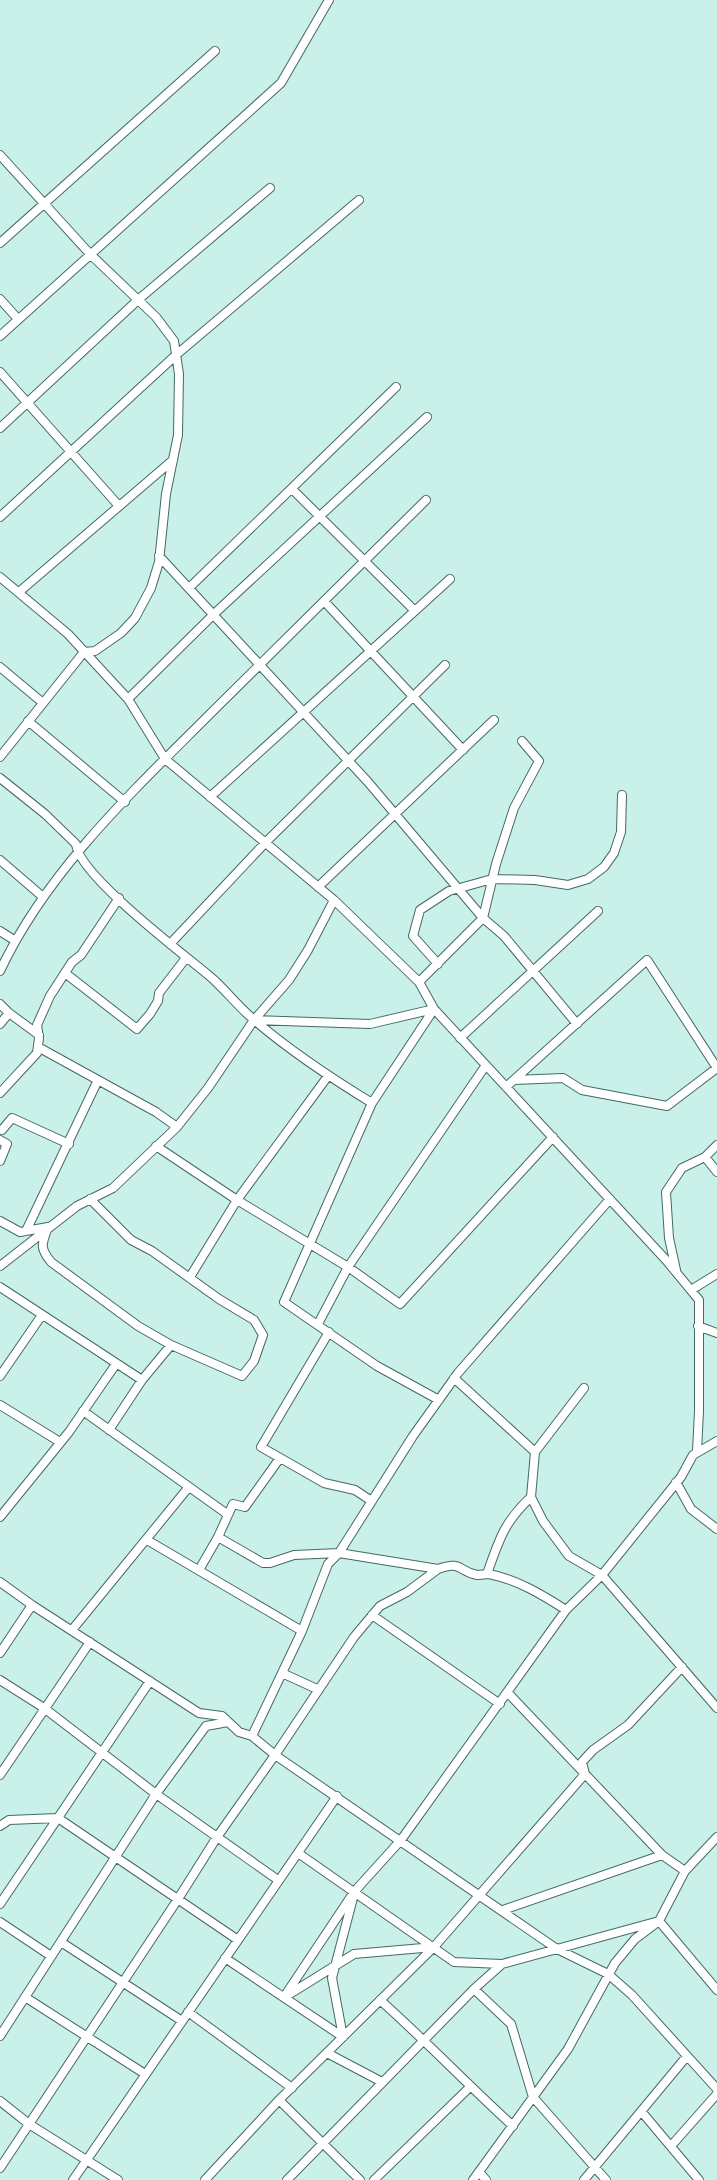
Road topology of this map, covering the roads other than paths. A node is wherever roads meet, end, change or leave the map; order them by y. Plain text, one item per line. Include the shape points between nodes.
1 (329, 0) edge
2 (215, 51) dead end
3 (0, 155) edge
4 (270, 188) dead end
5 (359, 200) dead end
6 (44, 204) junction
7 (0, 243) edge
8 (90, 254) junction
9 (0, 299) edge
10 (138, 299) junction
11 (18, 319) junction
12 (0, 336) edge
13 (176, 355) junction
14 (0, 372) edge
15 (396, 387) dead end
16 (27, 402) junction
17 (426, 417) dead end
18 (0, 428) edge
19 (71, 452) junction
20 (173, 460) junction
21 (292, 489) junction
22 (426, 500) dead end
23 (119, 506) junction
24 (0, 516) edge
25 (319, 516) junction
26 (159, 556) junction
27 (364, 561) junction
28 (0, 576) edge
29 (450, 579) dead end
30 (189, 588) junction
31 (19, 592) junction
32 (324, 600) junction
33 (415, 611) junction
34 (214, 614) junction
35 (371, 651) junction
36 (84, 652) junction
37 (260, 664) junction
38 (445, 665) dead end
39 (0, 667) edge
40 (414, 697) junction
41 (128, 698) junction
42 (43, 703) junction
43 (304, 711) junction
44 (494, 720) dead end
45 (28, 721) junction
46 (522, 741) dead end
47 (463, 750) junction
48 (0, 757) edge
49 (165, 760) junction
50 (349, 761) junction
51 (0, 778) edge
52 (622, 796) dead end
53 (210, 797) junction
54 (125, 802) junction
55 (396, 814) junction
56 (265, 842) junction
57 (77, 853) junction
58 (0, 860) edge
59 (492, 879) junction
60 (318, 887) junction
61 (458, 888) junction
62 (43, 897) junction
63 (119, 898) junction
64 (334, 900) junction
65 (598, 911) dead end
66 (483, 918) junction
67 (0, 931) edge
68 (14, 940) junction
69 (170, 944) junction
70 (186, 958) junction
71 (438, 964) junction
72 (532, 970) junction
73 (0, 971) edge
74 (65, 973) junction
75 (419, 982) junction
76 (0, 1004) edge
77 (434, 1009) junction
78 (9, 1013) junction
79 (254, 1020) junction
80 (0, 1024) edge
81 (576, 1024) junction
82 (39, 1035) junction
83 (460, 1038) junction
84 (38, 1047) junction
85 (486, 1065) junction
86 (717, 1068) edge
87 (328, 1076) junction
88 (98, 1080) junction
89 (514, 1080) junction
90 (506, 1087) junction
91 (0, 1093) edge
92 (372, 1103) junction
93 (177, 1127) junction
94 (1, 1131) edge
95 (552, 1137) junction
96 (0, 1140) edge
97 (69, 1144) junction
98 (717, 1145) edge
99 (156, 1146) junction
100 (705, 1157) junction
101 (0, 1161) edge
102 (717, 1172) edge
103 (90, 1199) junction
104 (610, 1199) junction
105 (237, 1200) junction
106 (0, 1221) edge
107 (48, 1227) junction
108 (26, 1231) junction
109 (308, 1243) junction
110 (0, 1266) edge
111 (348, 1267) junction
112 (676, 1272) junction
113 (717, 1274) edge
114 (190, 1277) junction
115 (0, 1287) edge
116 (690, 1290) junction
117 (42, 1315) junction
118 (318, 1324) junction
119 (698, 1326) junction
120 (329, 1332) junction
121 (717, 1333) edge
122 (171, 1345) junction
123 (116, 1364) junction
124 (0, 1376) edge
125 (454, 1378) junction
126 (142, 1380) junction
127 (584, 1388) dead end
128 (439, 1400) junction
129 (0, 1405) edge
130 (83, 1411) junction
131 (109, 1430) junction
132 (717, 1441) edge
133 (60, 1442) junction
134 (536, 1452) junction
135 (697, 1452) junction
136 (280, 1458) junction
137 (676, 1482) junction
138 (188, 1488) junction
139 (531, 1497) junction
140 (370, 1500) junction
141 (227, 1514) junction
142 (0, 1517) edge
143 (717, 1529) edge
144 (218, 1537) junction
145 (146, 1540) junction
146 (339, 1553) junction
147 (438, 1569) junction
148 (199, 1570) junction
149 (487, 1574) junction
150 (602, 1575) junction
151 (0, 1582) edge
152 (32, 1605) junction
153 (566, 1610) junction
154 (372, 1615) junction
155 (72, 1630) junction
156 (302, 1631) junction
157 (90, 1642) junction
158 (0, 1653) edge
159 (682, 1668) junction
160 (282, 1673) junction
161 (0, 1680) edge
162 (150, 1681) junction
163 (317, 1689) junction
164 (508, 1693) junction
165 (500, 1704) junction
166 (44, 1708) junction
167 (717, 1708) edge
168 (228, 1722) junction
169 (252, 1736) junction
170 (101, 1752) junction
171 (275, 1755) junction
172 (585, 1774) junction
173 (0, 1775) edge
174 (156, 1794) junction
175 (337, 1796) junction
176 (58, 1818) junction
177 (0, 1826) edge
178 (717, 1836) edge
179 (217, 1837) junction
180 (401, 1840) junction
181 (298, 1853) junction
182 (662, 1855) junction
183 (115, 1858) junction
184 (685, 1871) junction
185 (278, 1880) junction
186 (354, 1892) junction
187 (479, 1896) junction
188 (178, 1900) junction
189 (0, 1904) edge
190 (503, 1910) junction
191 (659, 1921) junction
192 (0, 1922) edge
193 (238, 1940) junction
194 (61, 1942) junction
195 (434, 1947) junction
196 (557, 1949) junction
197 (51, 1956) junction
198 (225, 1958) junction
199 (502, 1964) junction
200 (335, 1966) junction
201 (608, 1974) junction
202 (123, 1983) junction
203 (474, 1989) junction
204 (717, 1990) edge
205 (25, 1997) junction
206 (284, 1998) junction
207 (380, 2000) junction
208 (188, 2012) junction
209 (182, 2021) junction
210 (0, 2036) edge
211 (88, 2037) junction
212 (343, 2037) junction
213 (424, 2040) junction
214 (327, 2053) junction
215 (687, 2056) junction
216 (145, 2074) junction
217 (382, 2082) junction
218 (470, 2087) junction
219 (292, 2088) junction
220 (717, 2089) edge
221 (717, 2094) edge
222 (533, 2097) junction
223 (279, 2100) junction
224 (0, 2102) edge
225 (641, 2111) junction
226 (29, 2124) junction
227 (513, 2126) junction
228 (323, 2143) junction
229 (671, 2146) junction
230 (86, 2160) junction
231 (595, 2167) junction
232 (0, 2168) edge
233 (479, 2172) junction
234 (72, 2180) edge
235 (118, 2180) edge
236 (205, 2180) edge
237 (287, 2180) edge
238 (360, 2180) edge
239 (374, 2180) edge
240 (474, 2180) edge
241 (486, 2180) edge
242 (584, 2180) edge
243 (606, 2180) edge
244 (699, 2180) edge

1 - 8 street via 281,83
2 - 6 street
3 - 6 street
4 - 10 street
5 - 13 street
6 - 7 street
6 - 8 street
8 - 10 street
8 - 11 street
9 - 11 street
10 - 13 street via 174,341
10 - 16 street
11 - 12 street
13 - 19 street
13 - 20 street via 179,374 178,435
14 - 16 street
15 - 21 street
16 - 18 street
16 - 19 street
17 - 25 street
19 - 23 street
19 - 24 street
20 - 23 street
20 - 26 street
21 - 25 street
21 - 30 street
22 - 27 street
23 - 31 street
25 - 27 street
25 - 34 street
26 - 30 street
26 - 36 street via 151,588 135,618 121,633 95,651
27 - 32 street
27 - 33 street
28 - 31 street
29 - 33 street
30 - 34 street
31 - 36 street
32 - 35 street
32 - 37 street
33 - 35 street
34 - 37 street
34 - 41 street
35 - 40 street
35 - 43 street
36 - 41 street
36 - 42 street
37 - 43 street
37 - 49 street
38 - 40 street
39 - 42 street
40 - 47 street
40 - 50 street
41 - 49 street
42 - 45 street
43 - 50 street
43 - 53 street
44 - 47 street
45 - 48 street
45 - 54 street
46 - 59 street via 539,761 514,808
47 - 55 street
49 - 53 street
49 - 54 street
50 - 55 street
50 - 56 street
51 - 57 street via 46,814 76,844
52 - 59 street via 621,832 614,853 604,867 588,879 568,885
53 - 56 street
54 - 57 street
55 - 60 street
55 - 61 street
56 - 60 street
56 - 69 street
57 - 62 street
57 - 63 street via 90,872
58 - 62 street
59 - 61 street
59 - 66 street
60 - 64 street
61 - 66 street
61 - 71 street via 449,890 420,910 413,936
62 - 68 street
63 - 69 street
63 - 74 street
64 - 75 street
64 - 79 street via 289,980
65 - 72 street
66 - 71 street
66 - 72 street via 504,936
67 - 68 street
68 - 73 street
69 - 70 street
70 - 74 street via 137,1029
70 - 79 street
71 - 75 street
72 - 81 street
72 - 83 street
74 - 82 street via 37,1025
75 - 77 street
76 - 78 street
77 - 79 street via 370,1024
77 - 83 street
77 - 92 street
78 - 80 street
78 - 82 street
79 - 87 street
79 - 93 street
81 - 86 street via 647,960
81 - 89 street
82 - 84 street
83 - 85 street
84 - 88 street
84 - 91 street
85 - 90 street
85 - 111 street
86 - 89 street via 667,1106 582,1090 563,1078
87 - 92 street
87 - 105 street
88 - 93 street
88 - 97 street
89 - 90 street
90 - 95 street
92 - 109 street
93 - 99 street
94 - 97 street via 12,1118
95 - 104 street
95 - 111 street via 400,1304
96 - 101 street via 7,1144
97 - 108 street
98 - 100 street
99 - 103 street via 113,1188
99 - 105 street
100 - 102 street
100 - 112 street via 682,1168 666,1192 669,1238
103 - 107 street
103 - 114 street via 131,1240
104 - 112 street
104 - 125 street
105 - 109 street
105 - 114 street
106 - 108 street via 20,1232
107 - 108 street
107 - 110 street
107 - 122 street via 42,1252 50,1262 138,1326
109 - 111 street
109 - 118 street via 284,1302
111 - 118 street
112 - 116 street
113 - 116 street
114 - 122 street via 254,1320 263,1334 254,1361 242,1376
115 - 117 street
116 - 119 street via 699,1300
117 - 123 street
117 - 124 street
118 - 120 street
119 - 121 street
119 - 135 street
120 - 128 street via 377,1366
120 - 136 street via 261,1447
122 - 126 street
123 - 126 street
123 - 130 street
125 - 128 street
125 - 134 street
126 - 131 street
127 - 134 street
128 - 140 street
129 - 133 street
130 - 131 street
130 - 133 street
131 - 138 street
132 - 135 street
133 - 142 street
134 - 139 street
135 - 137 street
136 - 140 street via 324,1483 355,1490
136 - 141 street via 245,1506 233,1504
137 - 143 street via 690,1509
137 - 150 street
138 - 141 street
138 - 145 street
139 - 149 street via 514,1513 500,1536
139 - 150 street via 543,1521 569,1556
140 - 146 street
141 - 144 street
144 - 146 street via 263,1563 294,1555
144 - 148 street
145 - 148 street
145 - 155 street
146 - 147 street
146 - 156 street via 328,1564
147 - 149 street via 459,1566 476,1575
147 - 154 street via 407,1592 380,1606
148 - 156 street
149 - 153 street via 527,1585
150 - 153 street
150 - 159 street
151 - 152 street
152 - 155 street
152 - 158 street
153 - 164 street
154 - 163 street
154 - 165 street
155 - 157 street
156 - 160 street
157 - 162 street
157 - 166 street
159 - 167 street
159 - 172 street via 628,1725 582,1762
160 - 163 street
160 - 169 street
161 - 166 street
162 - 168 street via 199,1713 222,1716
162 - 170 street
163 - 171 street
164 - 165 street
164 - 172 street
165 - 180 street
166 - 170 street
166 - 173 street
168 - 169 street via 239,1732
168 - 174 street via 206,1726
169 - 171 street
170 - 174 street
170 - 176 street
171 - 175 street
171 - 179 street
172 - 182 street
172 - 187 street
174 - 179 street
174 - 183 street
175 - 180 street
175 - 181 street
176 - 177 street via 9,1820
176 - 183 street
176 - 189 street
178 - 184 street
179 - 185 street
179 - 188 street
180 - 186 street
180 - 187 street
181 - 185 street
181 - 186 street
182 - 184 street
182 - 190 street
183 - 188 street
183 - 194 street
184 - 191 street
185 - 193 street
186 - 195 street
186 - 200 street
186 - 206 street
187 - 190 street
187 - 195 street
188 - 193 street
188 - 202 street
190 - 196 street
191 - 196 street
191 - 201 street via 636,1939
191 - 204 street
192 - 197 street
193 - 198 street
194 - 197 street
194 - 202 street
195 - 199 street via 454,1962
195 - 200 street via 354,1954
195 - 207 street
196 - 199 street
196 - 201 street
197 - 205 street
198 - 206 street
198 - 208 street
199 - 203 street
200 - 206 street
200 - 212 street via 332,1978
201 - 215 street
201 - 222 street via 568,2049
202 - 209 street
202 - 211 street
203 - 213 street
203 - 222 street via 511,2024
205 - 210 street
205 - 211 street
206 - 212 street
207 - 212 street
207 - 213 street
208 - 209 street
208 - 219 street
209 - 216 street
211 - 216 street
211 - 226 street
212 - 214 street
213 - 217 street
213 - 218 street
214 - 217 street
214 - 219 street
215 - 220 street
215 - 225 street
216 - 230 street
217 - 228 street
218 - 227 street
218 - 239 street
219 - 223 street
221 - 229 street
222 - 227 street
222 - 231 street
223 - 228 street
223 - 236 street
224 - 226 street
225 - 229 street
225 - 231 street
226 - 230 street
226 - 232 street
227 - 233 street
228 - 237 street
228 - 238 street
229 - 244 street
230 - 234 street
230 - 235 street
231 - 242 street
231 - 243 street
233 - 240 street
233 - 241 street

